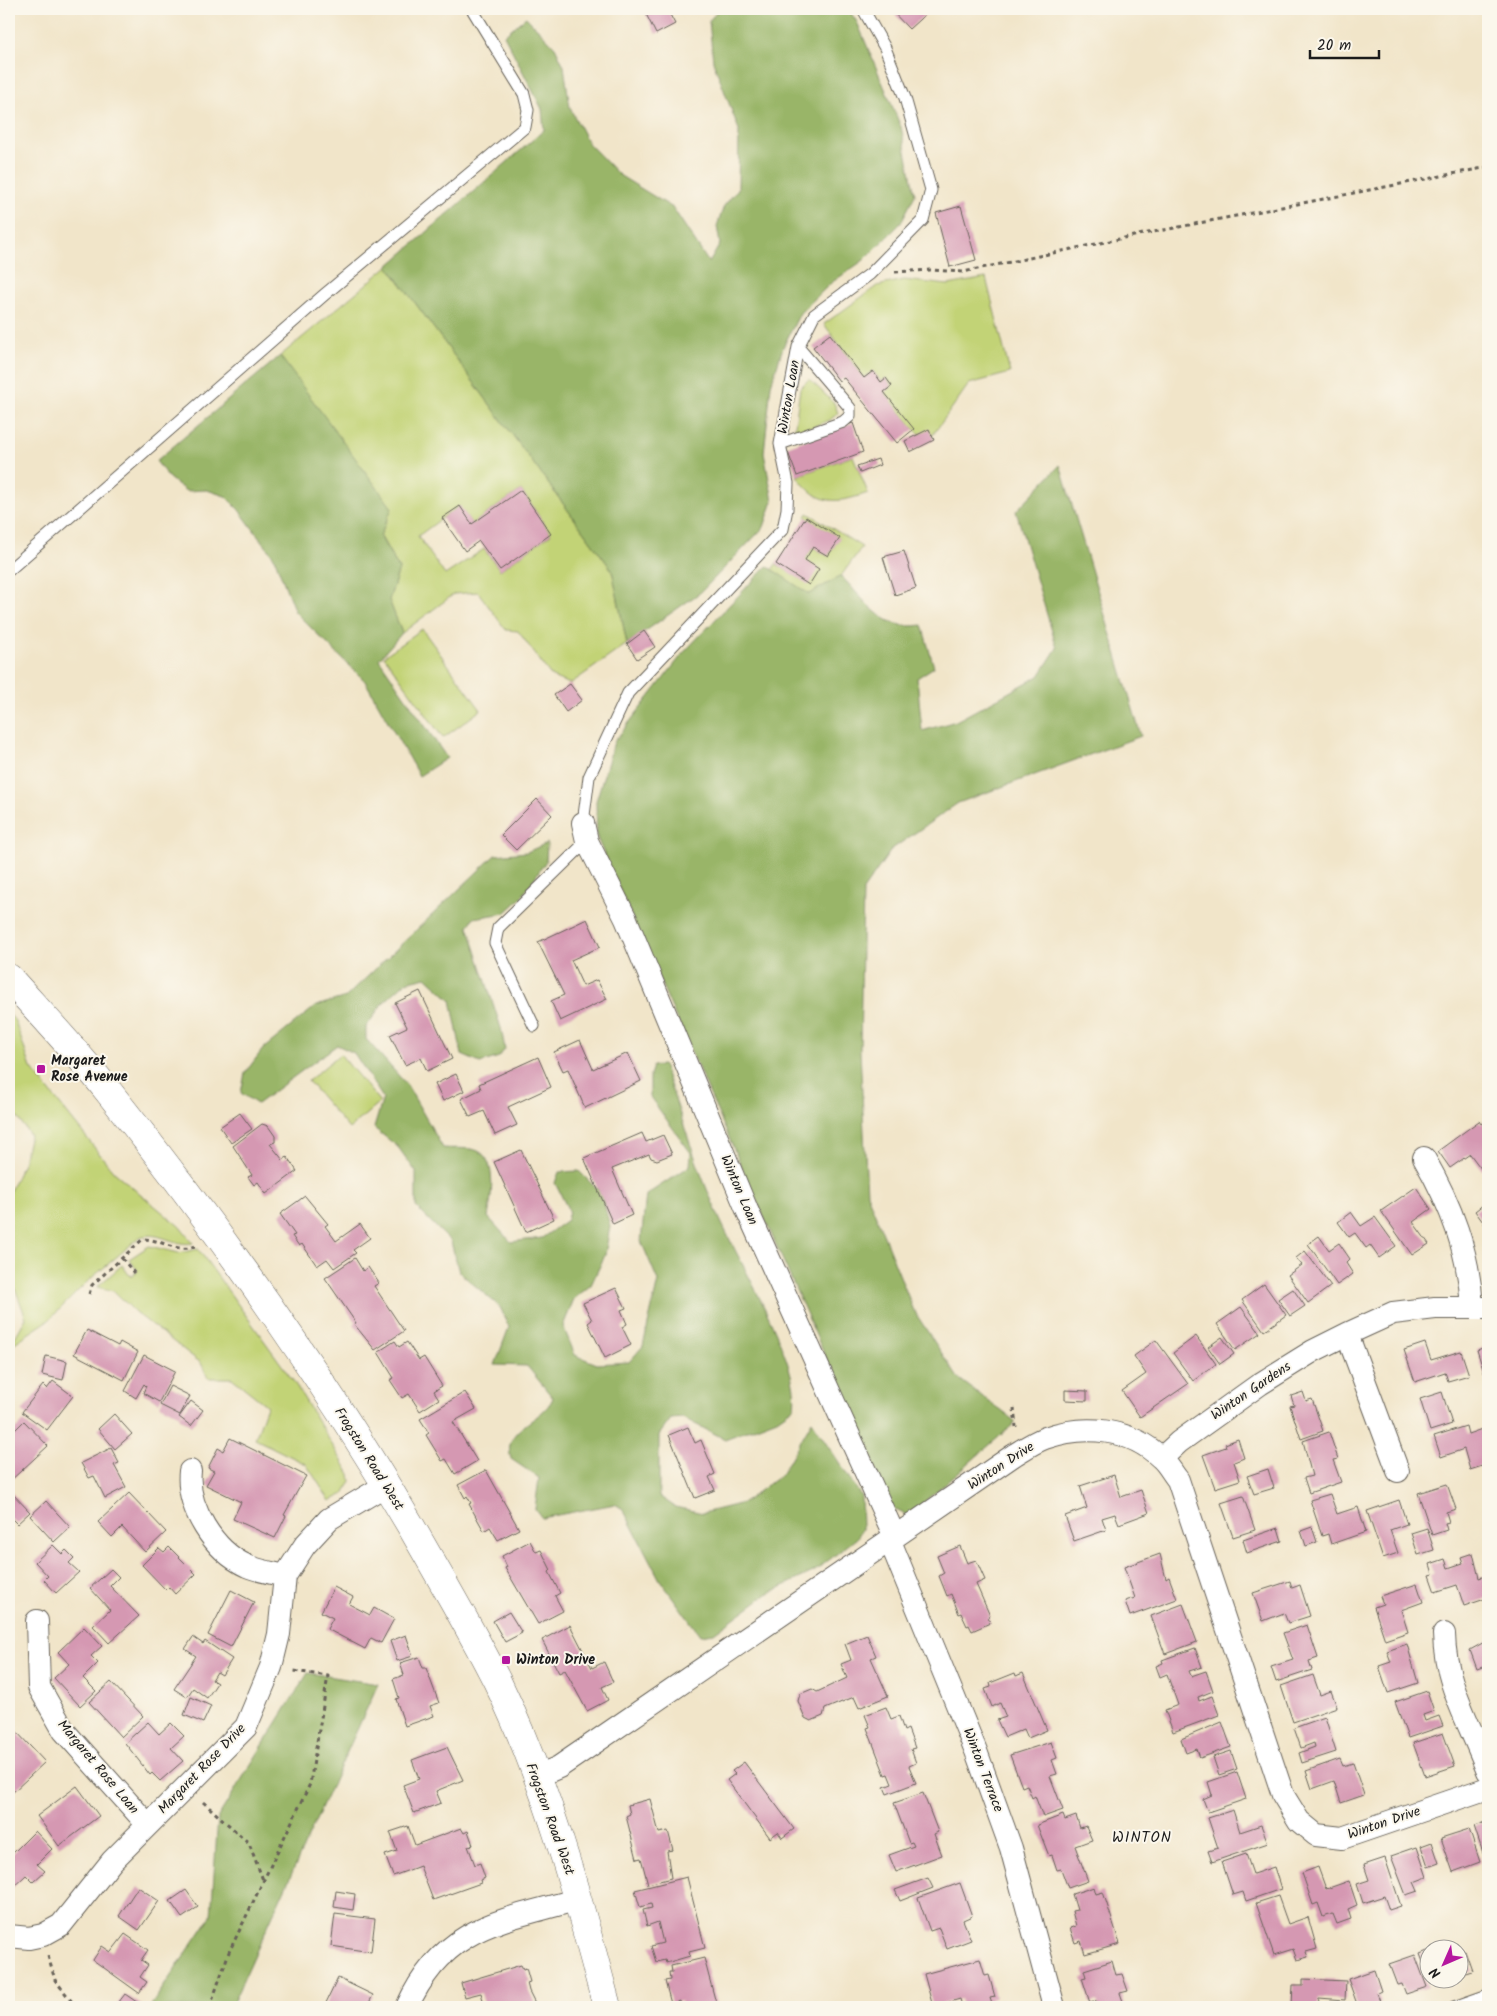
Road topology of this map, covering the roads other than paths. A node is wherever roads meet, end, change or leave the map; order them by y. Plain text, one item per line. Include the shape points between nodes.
1 (472, 9) edge
2 (863, 9) edge
3 (798, 347) junction
4 (780, 444) junction
5 (9, 570) edge
6 (585, 832) junction
7 (9, 978) edge
8 (534, 1026) dead end
9 (1424, 1158) dead end
10 (1480, 1307) edge
11 (1347, 1334) junction
12 (1162, 1458) junction
13 (190, 1471) dead end
14 (1398, 1471) dead end
15 (386, 1485) junction
16 (892, 1539) junction
17 (285, 1576) junction
18 (37, 1621) dead end
19 (1444, 1634) dead end
20 (1488, 1771) edge
21 (536, 1777) junction
22 (1488, 1788) edge
23 (148, 1825) junction
24 (579, 1899) junction
25 (9, 1936) edge
26 (1488, 1995) edge
27 (407, 2007) edge
28 (607, 2007) edge
29 (1054, 2007) edge
30 (1454, 2007) edge

1 - 5 lane via 524,94 528,110 525,126 324,295
2 - 3 lane, Winton Loan via 885,48 905,98 931,190 923,220 870,274 814,315
3 - 4 lane, Winton Loan
3 - 4 lane via 850,408 850,416 843,422
4 - 6 lane, Winton Loan via 788,483 783,529 628,693 589,777
6 - 8 lane via 498,928 496,943
6 - 16 street, Winton Loan via 626,919 747,1210
7 - 15 main road, Frogston Road West via 107,1090 210,1225 305,1357
9 - 10 street, Winton Gardens via 1444,1193
10 - 11 street, Winton Gardens via 1393,1313
11 - 12 street, Winton Gardens via 1313,1350 1260,1384 1178,1442
11 - 14 street via 1381,1445
12 - 16 street, Winton Drive via 1138,1441 1106,1430 1072,1431 1044,1438
12 - 22 street, Winton Drive via 1178,1480 1283,1795 1298,1820 1316,1835 1342,1838
13 - 17 street via 188,1486 199,1516 215,1542 246,1565
15 - 17 street, Margaret Rose Drive via 329,1519 304,1545
15 - 21 main road, Frogston Road West via 457,1605 498,1684
16 - 21 street, Winton Drive via 559,1767
16 - 29 street, Winton Terrace via 976,1750 1011,1848
17 - 23 street, Margaret Rose Drive via 279,1634 271,1667 246,1727
18 - 23 street, Margaret Rose Loan via 39,1687 64,1731
19 - 20 street via 1444,1660 1457,1701
21 - 24 main road, Frogston Road West
23 - 25 street, Margaret Rose Drive via 112,1861 60,1925 43,1935 29,1938
24 - 27 street via 473,1931 433,1965
24 - 28 main road, Frogston Road West
26 - 30 lane

